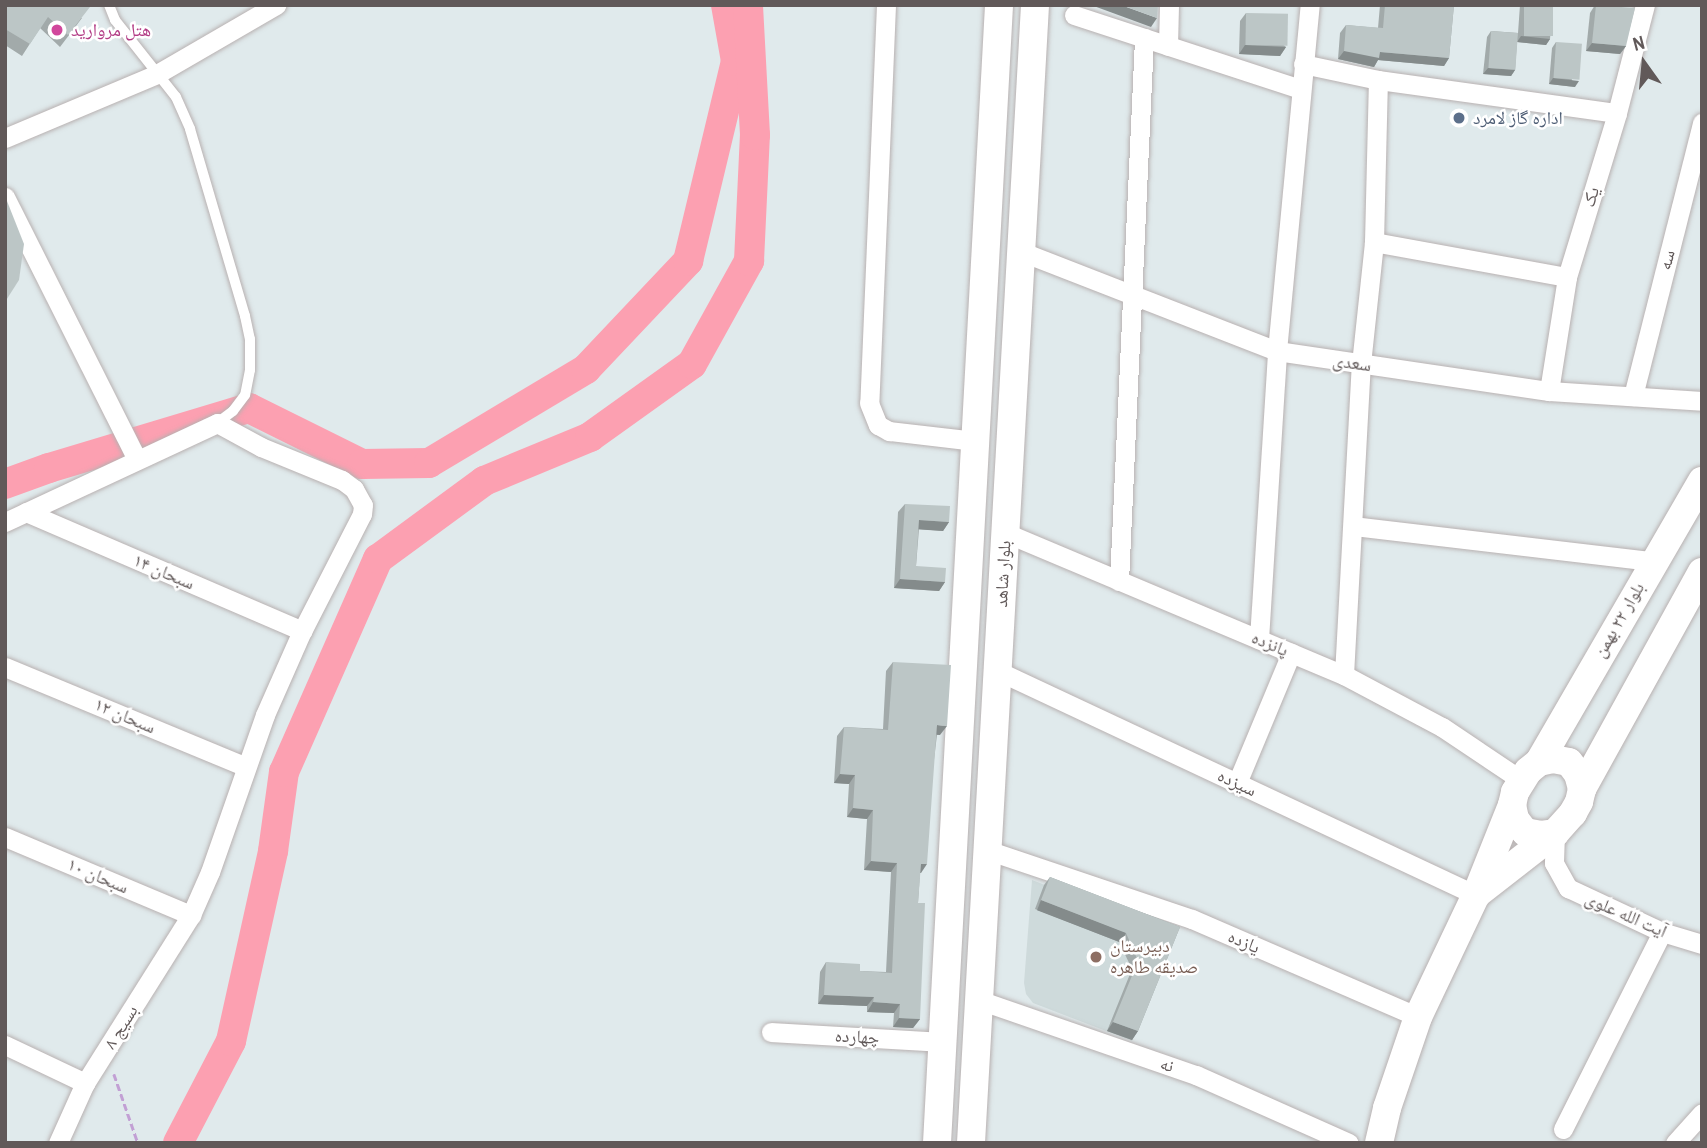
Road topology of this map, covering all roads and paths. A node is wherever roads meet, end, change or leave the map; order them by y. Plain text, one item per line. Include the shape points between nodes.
1 (109, 5) edge
2 (276, 5) edge
3 (886, 5) edge
4 (999, 5) edge
5 (1035, 5) edge
6 (1169, 5) edge
7 (1310, 5) edge
8 (1645, 5) edge
9 (1074, 15) dead end
10 (1144, 38) junction
11 (1168, 46) junction
12 (1303, 64) junction
13 (157, 74) junction
14 (1378, 80) junction
15 (1301, 89) junction
16 (1617, 113) junction
17 (1702, 123) edge
18 (5, 138) edge
19 (5, 197) edge
20 (1374, 242) junction
21 (1020, 251) junction
22 (1567, 277) junction
23 (1131, 295) junction
24 (1277, 351) junction
25 (1361, 364) junction
26 (1549, 391) junction
27 (1633, 396) junction
28 (1702, 401) edge
29 (217, 423) junction
30 (976, 441) junction
31 (137, 460) junction
32 (1702, 481) edge
33 (26, 512) junction
34 (5, 522) edge
35 (1353, 526) junction
36 (1006, 533) junction
37 (1653, 561) junction
38 (1702, 572) edge
39 (1119, 580) junction
40 (967, 613) junction
41 (1001, 614) junction
42 (302, 631) junction
43 (1259, 639) junction
44 (1291, 653) junction
45 (5, 667) edge
46 (998, 671) junction
47 (1344, 675) junction
48 (244, 766) junction
49 (1524, 782) junction
50 (1237, 783) junction
51 (1582, 789) junction
52 (1555, 833) junction
53 (5, 837) edge
54 (987, 850) junction
55 (1476, 895) junction
56 (191, 915) junction
57 (1662, 933) junction
58 (1702, 944) edge
59 (979, 1000) junction
60 (1418, 1017) junction
61 (771, 1032) dead end
62 (943, 1042) junction
63 (5, 1045) edge
64 (106, 1051) junction
65 (85, 1083) junction
66 (1702, 1113) edge
67 (1563, 1129) dead end
68 (58, 1143) edge
69 (138, 1143) edge
70 (937, 1143) edge
71 (971, 1143) edge
72 (1349, 1143) edge
73 (1378, 1143) edge
74 (1675, 1143) edge

1 - 13 lane via 115,20
2 - 13 street
3 - 30 street via 869,403 878,425 889,431
4 - 30 main road, بلوار شاهد
5 - 21 main road, بلوار شاهد
6 - 11 street
7 - 12 street
8 - 16 street, یک
9 - 10 street
10 - 11 street
10 - 23 street
11 - 15 street
12 - 14 street
12 - 15 street
13 - 18 street
13 - 29 lane via 176,97 190,129 250,339 245,395
14 - 16 street
14 - 20 street
15 - 24 street
16 - 22 street, یک
17 - 27 street, سه
19 - 31 street
20 - 22 street
20 - 25 street
21 - 23 street, سعدی
21 - 36 main road, بلوار شاهد
22 - 26 street, یک
23 - 24 street, سعدی
23 - 39 street
24 - 25 street, سعدی
24 - 43 street
25 - 26 street, سعدی
25 - 35 street
26 - 27 street, سعدی
27 - 28 street, سعدی
29 - 31 street
29 - 42 street, بسیج ۸ via 342,480 360,496 362,514
30 - 40 main road, بلوار شاهد
31 - 33 street
32 - 37 main road, بلوار ۲۲ بهمن
33 - 34 street
33 - 42 street, سبحان ۱۴
35 - 37 street
35 - 47 street
36 - 39 street, پانزده
36 - 41 main road, بلوار شاهد
37 - 49 main road, بلوار ۲۲ بهمن
38 - 51 main road
39 - 43 street, پانزده
40 - 41 main road
40 - 62 main road, بلوار شاهد
41 - 46 main road, بلوار شاهد
42 - 48 street, بسیج ۸
43 - 44 street, پانزده
44 - 47 street, پانزده
44 - 50 street
45 - 48 street, سبحان ۱۲
46 - 50 street, سیزده
46 - 54 main road, بلوار شاهد
47 - 49 street, پانزده via 1442,727
48 - 56 street, بسیج ۸ via 214,861
49 - 51 main road via 1553,759 1569,762
49 - 52 main road via 1515,819 1525,832
49 - 55 main road, بلوار ۲۲ بهمن
50 - 55 street, سیزده
51 - 52 main road via 1573,813
52 - 55 main road, بلوار ۲۲ بهمن
52 - 57 street, آیت الله علوی via 1553,863 1568,888
53 - 56 street, سبحان ۱۰
54 - 59 main road, بلوار شاهد
54 - 60 street, یازده via 1192,919
55 - 60 main road, بلوار ۲۲ بهمن
56 - 64 street, بسیج ۸
57 - 58 street, آیت الله علوی
57 - 67 street
59 - 71 main road, بلوار شاهد
59 - 72 street, نه via 1196,1075
60 - 73 main road, بلوار ۲۲ بهمن
61 - 62 street, چهارده
62 - 70 main road, بلوار شاهد
63 - 65 street
64 - 65 street, بسیج ۸
64 - 69 path
65 - 68 street, بسیج ۸
66 - 74 street

